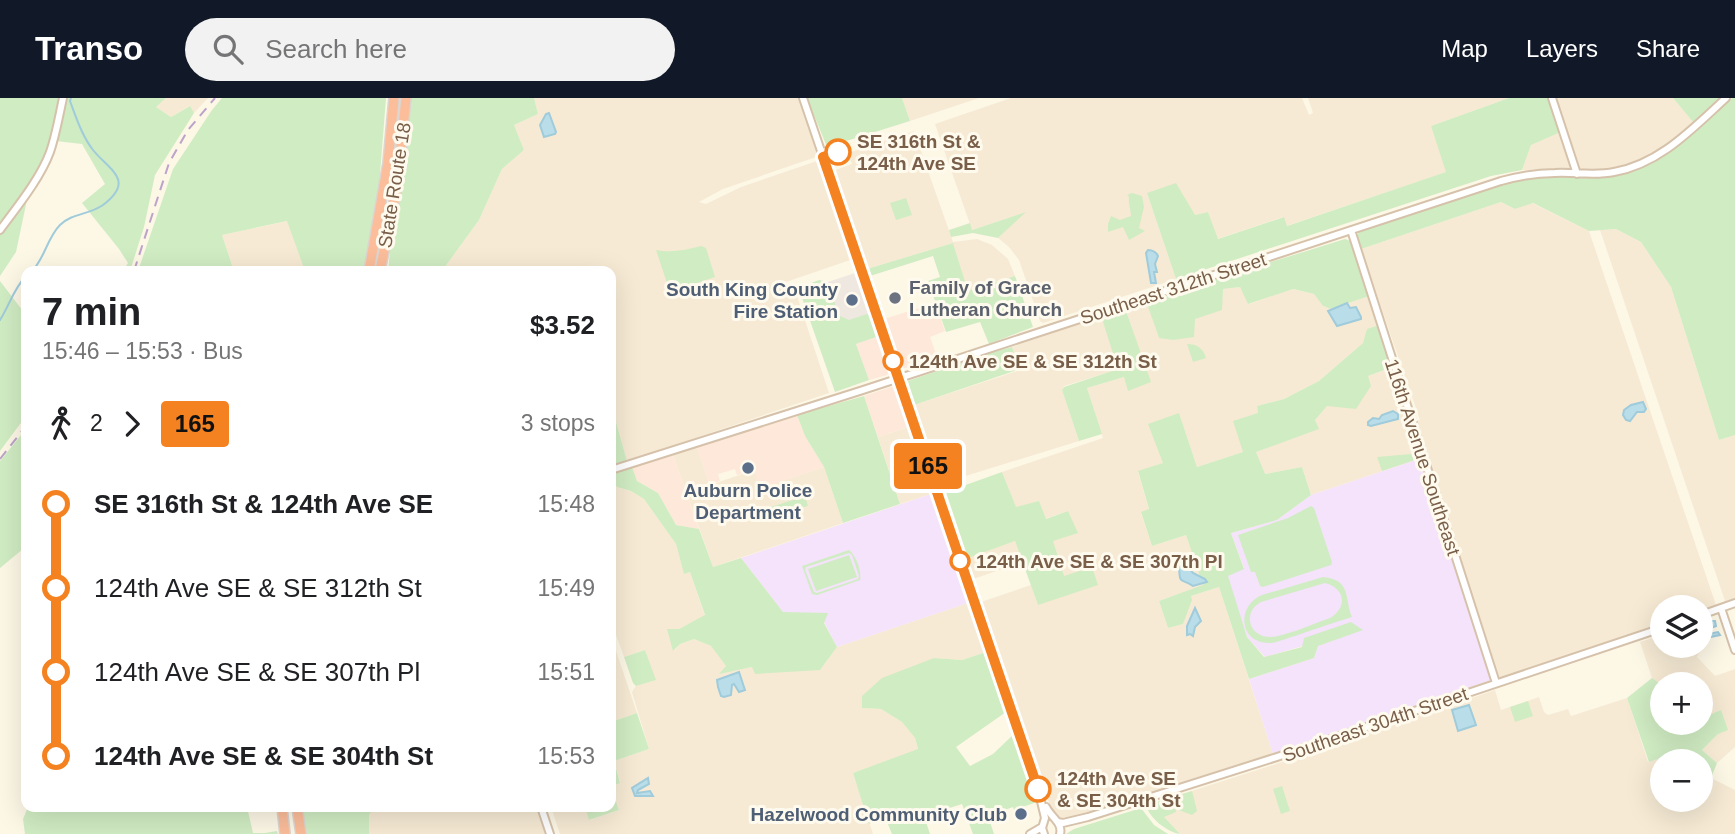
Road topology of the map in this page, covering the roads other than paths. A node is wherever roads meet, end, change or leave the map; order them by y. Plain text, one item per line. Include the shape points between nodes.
1 (63, 98) edge
2 (394, 98) edge
3 (406, 98) edge
4 (803, 98) edge
5 (1552, 98) edge
6 (1726, 98) edge
7 (1577, 174) junction
8 (0, 230) edge
9 (1351, 230) junction
10 (370, 266) edge
11 (381, 266) edge
12 (898, 378) junction
13 (616, 468) edge
14 (1735, 603) edge
15 (1721, 608) junction
16 (1713, 611) edge
17 (1650, 632) edge
18 (1735, 650) edge
19 (1496, 683) junction
20 (1038, 789) junction
21 (283, 812) edge
22 (298, 812) edge
23 (543, 812) edge
24 (1088, 817) junction
25 (1057, 821) junction
26 (1044, 824) junction
27 (285, 834) edge
28 (301, 834) edge
29 (550, 834) edge
30 (1030, 834) edge
31 (1044, 834) edge
32 (1060, 834) edge

1 - 8 street via 47,160
2 - 10 highway, State Route 18
3 - 11 highway, State Route 18 via 397,187
4 - 12 street
5 - 7 street
6 - 7 street, Southeast 312th Street via 1647,161 1615,172
7 - 9 street, Southeast 312th Street via 1512,178
9 - 12 street, Southeast 312th Street
9 - 19 street, 116th Avenue Southeast
12 - 13 street, Southeast 312th Street
12 - 20 street
14 - 15 street
15 - 16 street
15 - 18 street
17 - 19 street, Southeast 304th Street
19 - 24 street, Southeast 304th Street
20 - 25 street
20 - 26 street
21 - 27 highway
22 - 28 highway
23 - 29 street
24 - 25 street, Southeast 304th Street
24 - 32 street, Southeast 304th Street
25 - 26 street, Southeast 304th Street
25 - 32 street
26 - 30 street
26 - 31 street

